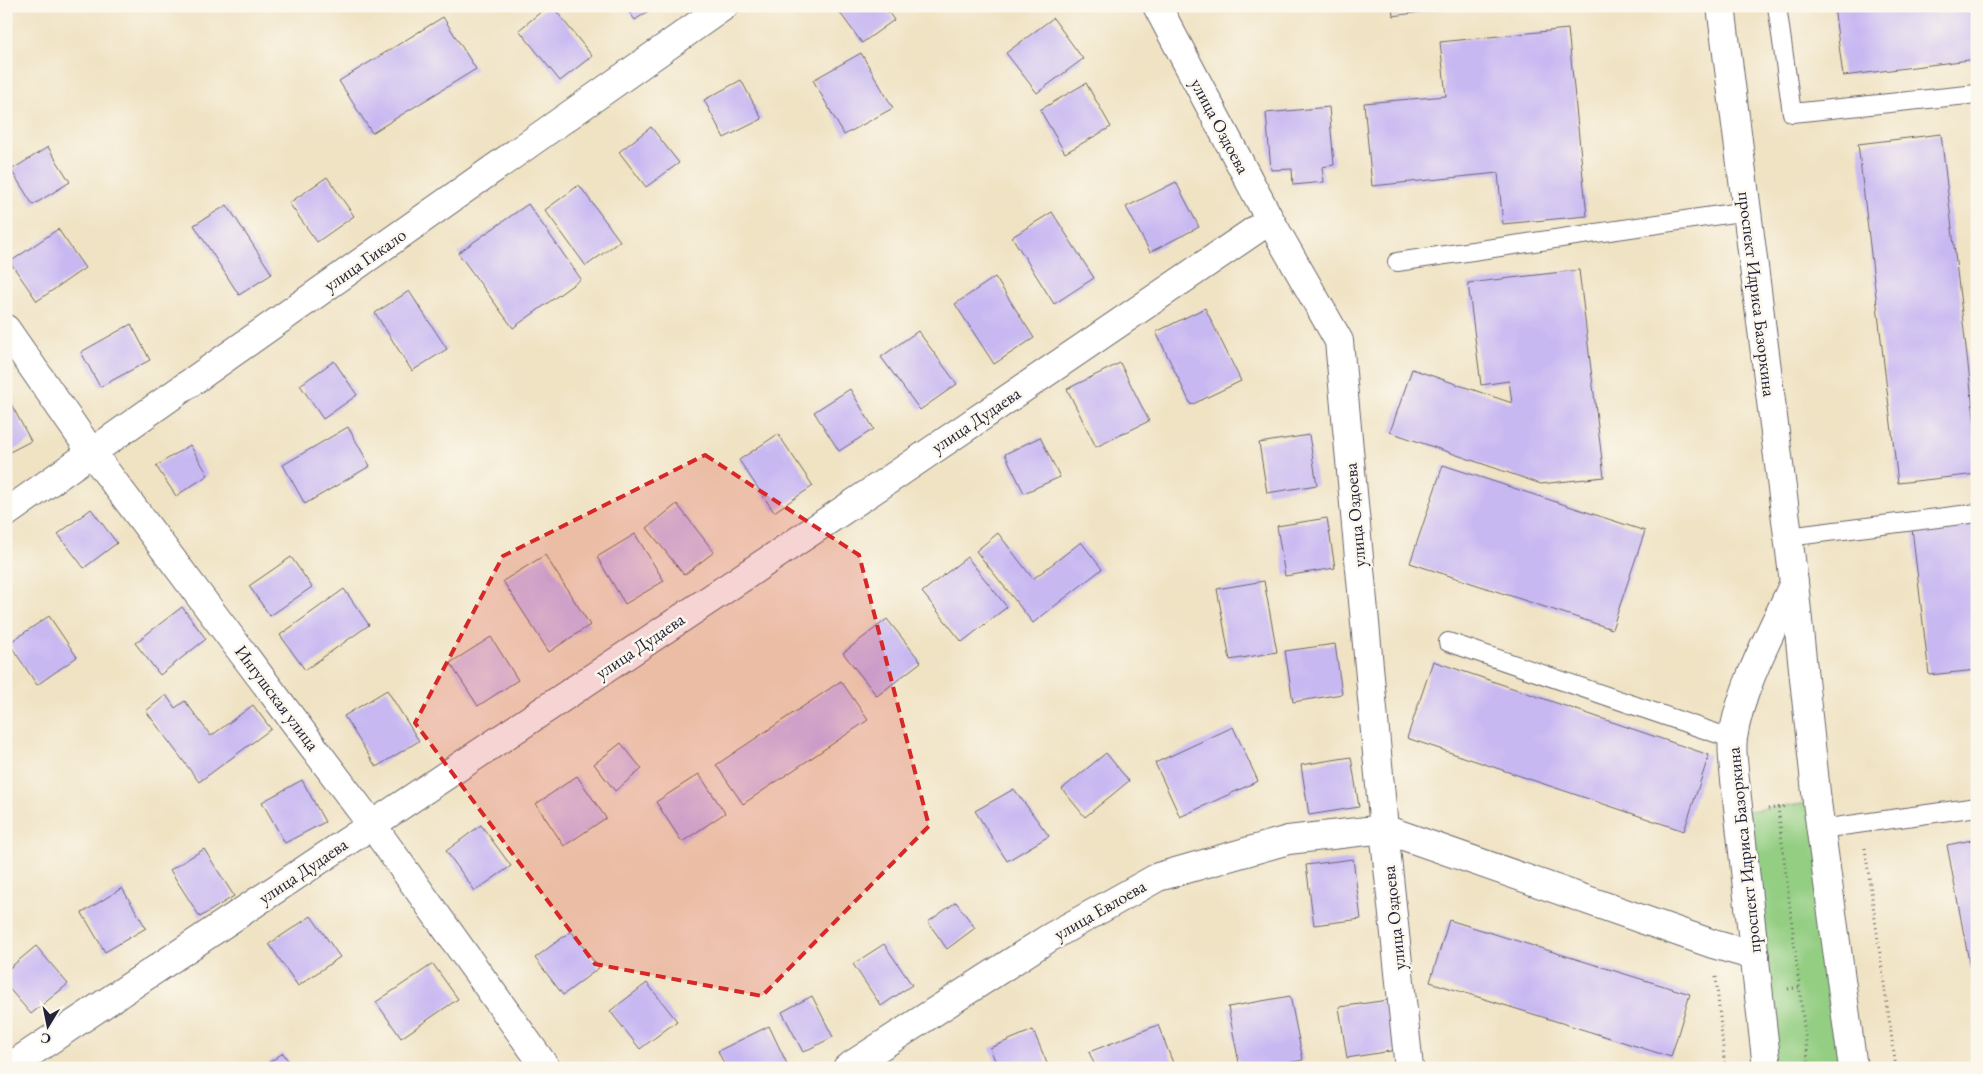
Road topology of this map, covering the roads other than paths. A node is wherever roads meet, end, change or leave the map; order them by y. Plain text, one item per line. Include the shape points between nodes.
1 (724, 6) edge
2 (1157, 6) edge
3 (1721, 6) edge
4 (1777, 6) edge
5 (1977, 94) edge
6 (1747, 211) junction
7 (1270, 220) junction
8 (1396, 262) dead end
9 (6, 329) edge
10 (92, 453) junction
11 (6, 513) edge
12 (1977, 513) edge
13 (1788, 538) junction
14 (1794, 583) junction
15 (1448, 642) dead end
16 (1733, 739) junction
17 (1977, 807) edge
18 (372, 824) junction
19 (1384, 829) junction
20 (1820, 829) junction
21 (1755, 956) junction
22 (8, 1068) edge
23 (546, 1068) edge
24 (846, 1068) edge
25 (1409, 1068) edge
26 (1767, 1068) edge
27 (1853, 1068) edge

1 - 10 street, улица Гикало
2 - 7 street, улица Оздоева
3 - 6 street, проспект Идриса Базоркина
4 - 5 lane via 1792,113
6 - 8 lane
6 - 13 street, проспект Идриса Базоркина
7 - 18 street, улица Дудаева via 896,475
7 - 19 street, улица Оздоева via 1339,341
9 - 10 street, Ингушская улица
10 - 11 street, улица Гикало
10 - 18 street, Ингушская улица
12 - 13 lane
13 - 14 street, проспект Идриса Базоркина
14 - 16 street, проспект Идриса Базоркина via 1761,652 1740,709
14 - 20 street, проспект Идриса Базоркина
15 - 16 lane
16 - 21 street, проспект Идриса Базоркина
17 - 20 lane
18 - 22 street, улица Дудаева
18 - 23 street, Ингушская улица
19 - 21 street
19 - 24 street, улица Евлоева via 1288,840 1158,877 1049,938
19 - 25 street, улица Оздоева
20 - 27 street, проспект Идриса Базоркина
21 - 26 street, проспект Идриса Базоркина

